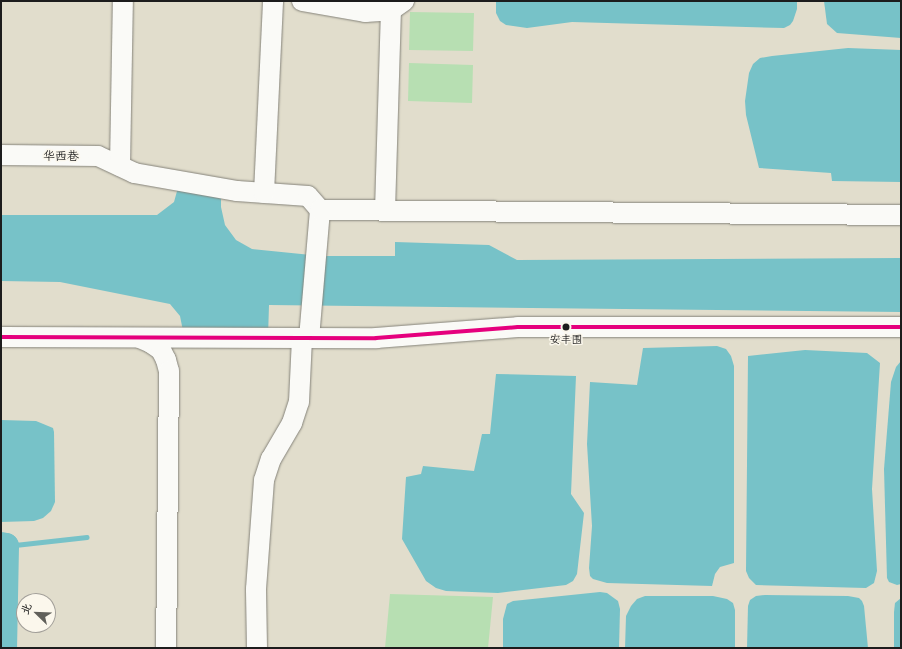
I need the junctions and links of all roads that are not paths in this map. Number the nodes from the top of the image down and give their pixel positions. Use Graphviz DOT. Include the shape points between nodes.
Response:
graph roads {
  1 [pos="123,1"];
  2 [pos="273,1"];
  3 [pos="302,1"];
  4 [pos="398,5"];
  5 [pos="1,155"];
  6 [pos="120,166"];
  7 [pos="264,193"];
  8 [pos="320,210"];
  9 [pos="385,211"];
  10 [pos="901,214"];
  11 [pos="901,327"];
  12 [pos="1,338"];
  13 [pos="140,338"];
  14 [pos="306,338"];
  15 [pos="166,648"];
  16 [pos="257,648"];
  1 -- 6 [label="street"];
  2 -- 7 [label="street"];
  3 -- 4 [label="street" via="365,12"];
  4 -- 9 [label="street"];
  5 -- 6 [label="street, 华西巷" via="98,156"];
  6 -- 7 [label="street, 华西巷" via="134,173 237,191"];
  7 -- 8 [label="street, 华西巷" via="308,196"];
  8 -- 9 [label="street"];
  8 -- 14 [label="street"];
  9 -- 10 [label="street"];
  11 -- 14 [label="street" via="518,327 376,338"];
  12 -- 13 [label="street"];
  13 -- 14 [label="street"];
  13 -- 15 [label="street" via="161,350 169,371"];
  14 -- 16 [label="street" via="299,402 292,422 271,459 264,480 256,589"];
}
